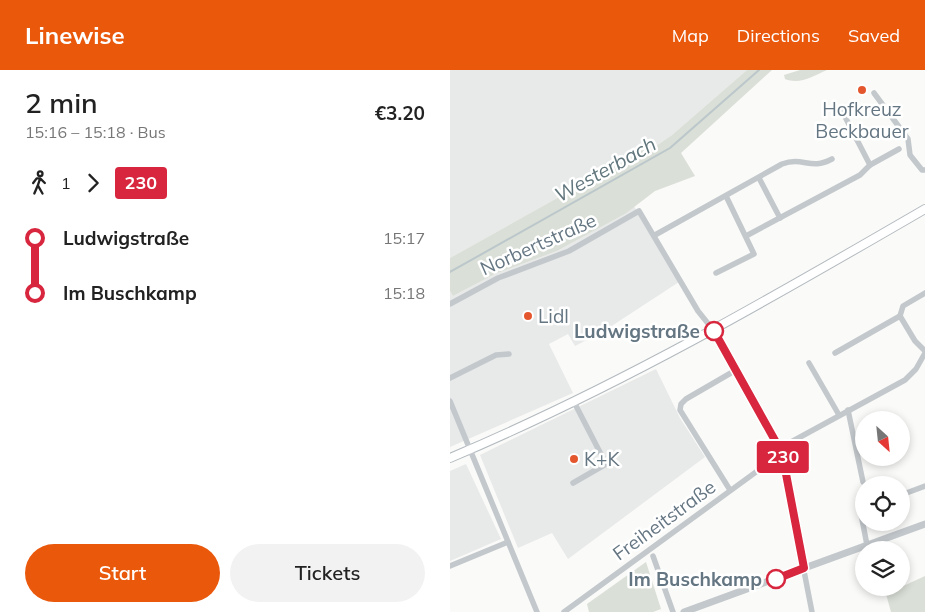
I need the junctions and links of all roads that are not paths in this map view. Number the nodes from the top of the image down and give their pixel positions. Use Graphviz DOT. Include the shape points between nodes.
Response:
graph roads {
  1 [pos="874,93"];
  2 [pos="841,108"];
  3 [pos="898,149"];
  4 [pos="832,159"];
  5 [pos="870,165"];
  6 [pos="925,170"];
  7 [pos="759,178"];
  8 [pos="726,196"];
  9 [pos="925,209"];
  10 [pos="780,218"];
  11 [pos="655,235"];
  12 [pos="746,236"];
  13 [pos="716,273"];
  14 [pos="925,293"];
  15 [pos="450,304"];
  16 [pos="900,316"];
  17 [pos="714,331"];
  18 [pos="925,352"];
  19 [pos="835,353"];
  20 [pos="510,354"];
  21 [pos="809,363"];
  22 [pos="736,370"];
  23 [pos="450,378"];
  24 [pos="450,401"];
  25 [pos="574,402"];
  26 [pos="848,410"];
  27 [pos="839,415"];
  28 [pos="470,449"];
  29 [pos="781,450"];
  30 [pos="450,458"];
  31 [pos="862,476"];
  32 [pos="573,483"];
  33 [pos="925,486"];
  34 [pos="730,490"];
  35 [pos="910,491"];
  36 [pos="925,524"];
  37 [pos="878,541"];
  38 [pos="508,542"];
  39 [pos="855,549"];
  40 [pos="653,556"];
  41 [pos="450,566"];
  42 [pos="804,568"];
  43 [pos="537,612"];
  44 [pos="564,612"];
  45 [pos="673,612"];
  46 [pos="684,612"];
  47 [pos="812,612"];
  1 -- 6 [label="street" via="908,139 910,155"];
  2 -- 5 [label="street"];
  3 -- 5 [label="street"];
  4 -- 7 [label="street" via="820,166 792,160"];
  5 -- 10 [label="street" via="860,175"];
  7 -- 8 [label="street"];
  7 -- 10 [label="street"];
  8 -- 11 [label="street"];
  8 -- 12 [label="street"];
  9 -- 17 [label="main road"];
  10 -- 12 [label="street"];
  11 -- 15 [label="street, Norbertstraße" via="639,211 569,251 498,278"];
  11 -- 17 [label="street" via="698,311"];
  12 -- 13 [label="street" via="754,254"];
  14 -- 16 [label="street" via="903,306"];
  16 -- 18 [label="street"];
  16 -- 19 [label="street"];
  17 -- 22 [label="street"];
  17 -- 25 [label="main road"];
  18 -- 26 [label="street, Freiheitstraße" via="905,380"];
  20 -- 23 [label="street" via="496,355"];
  21 -- 27 [label="street"];
  22 -- 29 [label="street"];
  22 -- 34 [label="street" via="686,399 680,410"];
  24 -- 28 [label="street"];
  25 -- 28 [label="main road"];
  25 -- 32 [label="street" via="606,464"];
  26 -- 27 [label="street, Freiheitstraße"];
  26 -- 31 [label="street"];
  27 -- 29 [label="street, Freiheitstraße"];
  28 -- 30 [label="main road"];
  28 -- 38 [label="street"];
  29 -- 34 [label="street, Freiheitstraße"];
  29 -- 42 [label="street"];
  33 -- 35 [label="street"];
  34 -- 44 [label="street, Freiheitstraße"];
  36 -- 37 [label="street"];
  38 -- 41 [label="street"];
  38 -- 43 [label="street"];
  39 -- 42 [label="street"];
  40 -- 45 [label="street"];
  42 -- 46 [label="street"];
  42 -- 47 [label="street"];
}
